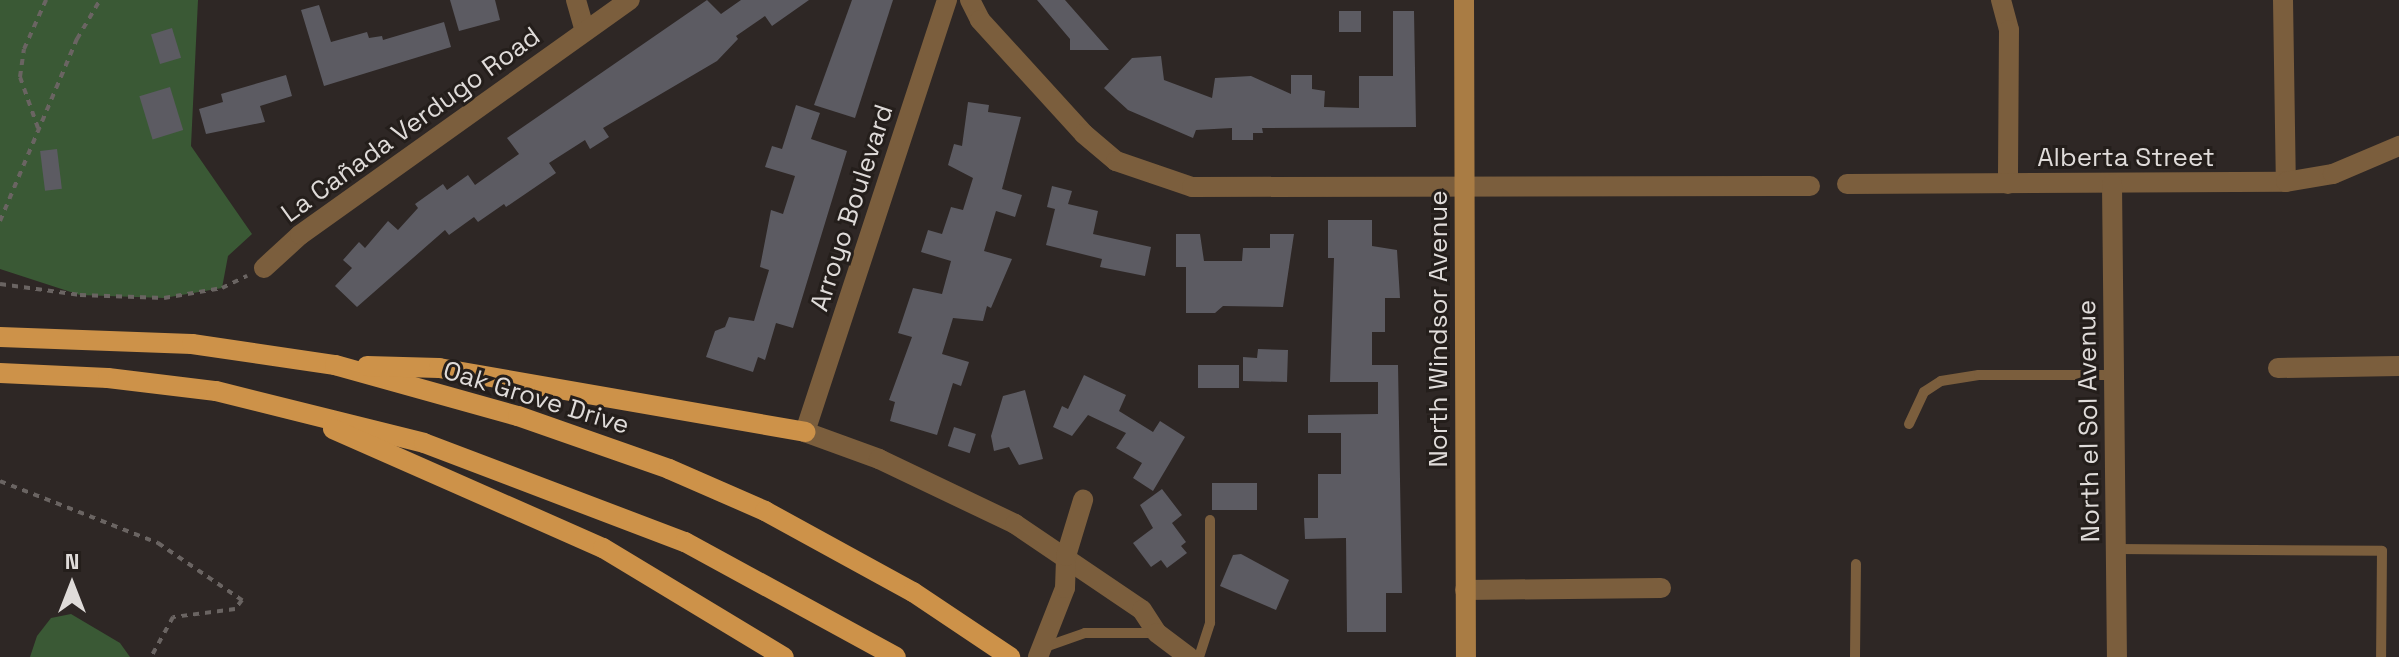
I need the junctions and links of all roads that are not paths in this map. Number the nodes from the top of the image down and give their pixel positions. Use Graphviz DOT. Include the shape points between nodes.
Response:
graph roads {
  1 [pos="576,0"];
  2 [pos="630,0"];
  3 [pos="947,0"];
  4 [pos="970,0"];
  5 [pos="1464,0"];
  6 [pos="2001,0"];
  7 [pos="2283,0"];
  8 [pos="585,31"];
  9 [pos="2399,146"];
  10 [pos="2286,182"];
  11 [pos="1847,184"];
  12 [pos="2008,184"];
  13 [pos="2112,184"];
  14 [pos="1810,186"];
  15 [pos="1464,188"];
  16 [pos="264,268"];
  17 [pos="0,337"];
  18 [pos="335,365"];
  19 [pos="2399,366"];
  20 [pos="2278,368"];
  21 [pos="0,373"];
  22 [pos="2114,375"];
  23 [pos="297,411"];
  24 [pos="1909,424"];
  25 [pos="805,432"];
  26 [pos="1083,500"];
  27 [pos="1210,520"];
  28 [pos="2116,549"];
  29 [pos="1066,556"];
  30 [pos="1856,564"];
  31 [pos="1661,588"];
  32 [pos="1465,590"];
  33 [pos="1157,633"];
  34 [pos="1041,652"];
  35 [pos="784,657"];
  36 [pos="896,657"];
  37 [pos="1010,657"];
  38 [pos="1189,657"];
  39 [pos="1199,657"];
  40 [pos="1466,657"];
  41 [pos="1855,657"];
  42 [pos="2117,657"];
  43 [pos="2381,657"];
  1 -- 8 [label="street"];
  2 -- 8 [label="street, La Cañada Verdugo Road"];
  3 -- 25 [label="street, Arroyo Boulevard"];
  4 -- 15 [label="street" via="980,20 1084,134 1116,161 1145,175 1204,187"];
  5 -- 15 [label="street, North Windsor Avenue"];
  6 -- 12 [label="street" via="2009,30"];
  7 -- 10 [label="street"];
  8 -- 16 [label="street, La Cañada Verdugo Road" via="300,235"];
  9 -- 10 [label="street, Alberta Street" via="2333,174"];
  10 -- 13 [label="street, Alberta Street"];
  11 -- 12 [label="street, Alberta Street"];
  12 -- 13 [label="street, Alberta Street"];
  13 -- 22 [label="street, North el Sol Avenue"];
  14 -- 15 [label="street"];
  15 -- 32 [label="street, North Windsor Avenue"];
  17 -- 18 [label="main road, Oak Grove Drive" via="192,344"];
  18 -- 25 [label="main road" via="439,368"];
  18 -- 37 [label="main road, Oak Grove Drive" via="518,416 669,469 765,511 913,592"];
  19 -- 20 [label="street"];
  21 -- 23 [label="main road" via="201,389"];
  22 -- 24 [label="lane" via="1979,375 1941,381 1924,392"];
  22 -- 28 [label="street, North el Sol Avenue"];
  23 -- 35 [label="main road" via="603,548"];
  23 -- 36 [label="main road" via="424,443 554,488 685,542"];
  25 -- 29 [label="street" via="935,484"];
  26 -- 29 [label="street"];
  27 -- 39 [label="lane" via="1210,623"];
  28 -- 42 [label="street, North el Sol Avenue"];
  28 -- 43 [label="lane" via="2382,551"];
  29 -- 33 [label="street" via="1142,610"];
  29 -- 34 [label="street" via="1065,588"];
  30 -- 41 [label="lane"];
  31 -- 32 [label="street"];
  32 -- 40 [label="street, North Windsor Avenue"];
  33 -- 34 [label="lane" via="1085,633"];
  33 -- 38 [label="street"];
}
